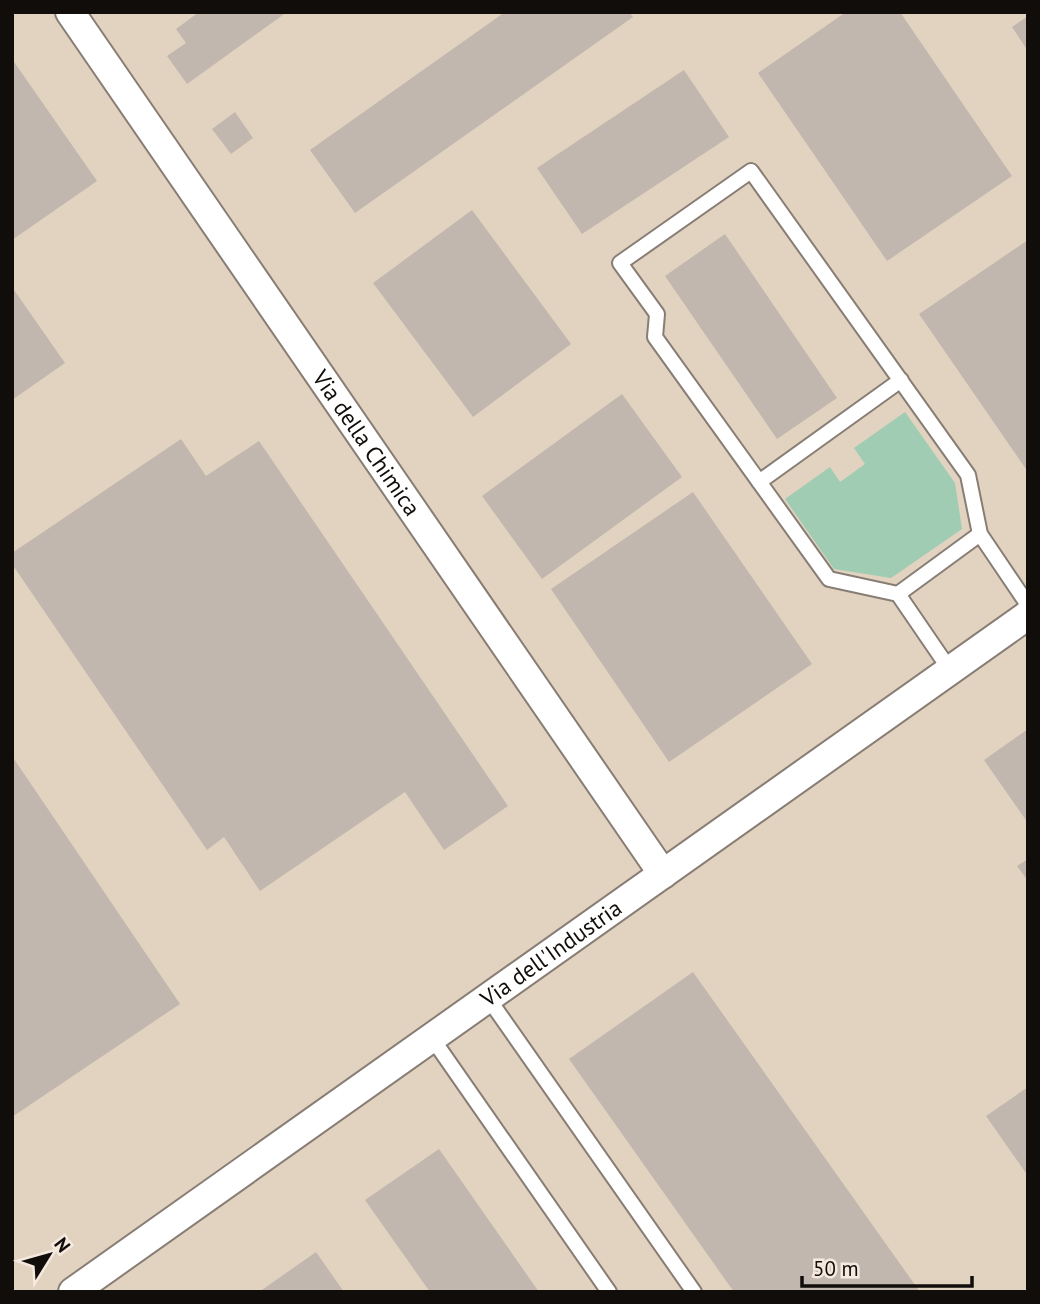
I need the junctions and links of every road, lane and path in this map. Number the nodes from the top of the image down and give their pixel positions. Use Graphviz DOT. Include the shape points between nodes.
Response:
graph roads {
  1 [pos="70,12"];
  2 [pos="901,380"];
  3 [pos="759,482"];
  4 [pos="980,534"];
  5 [pos="898,594"];
  6 [pos="1028,605"];
  7 [pos="1028,615"];
  8 [pos="950,670"];
  9 [pos="663,874"];
  10 [pos="488,998"];
  11 [pos="432,1038"];
  12 [pos="73,1292"];
  13 [pos="609,1292"];
  14 [pos="694,1292"];
  1 -- 9 [label="street, Via della Chimica"];
  2 -- 3 [label="lane"];
  2 -- 3 [label="lane" via="751,171 620,263 657,314 655,337"];
  2 -- 4 [label="lane" via="968,475"];
  3 -- 5 [label="lane" via="829,579"];
  4 -- 5 [label="lane"];
  4 -- 6 [label="lane"];
  5 -- 8 [label="lane"];
  7 -- 8 [label="street, Via dell'Industria"];
  8 -- 9 [label="street, Via dell'Industria"];
  9 -- 10 [label="street, Via dell'Industria"];
  10 -- 11 [label="street, Via dell'Industria"];
  10 -- 14 [label="lane"];
  11 -- 12 [label="street, Via dell'Industria" via="99,1280"];
  11 -- 13 [label="lane"];
}
